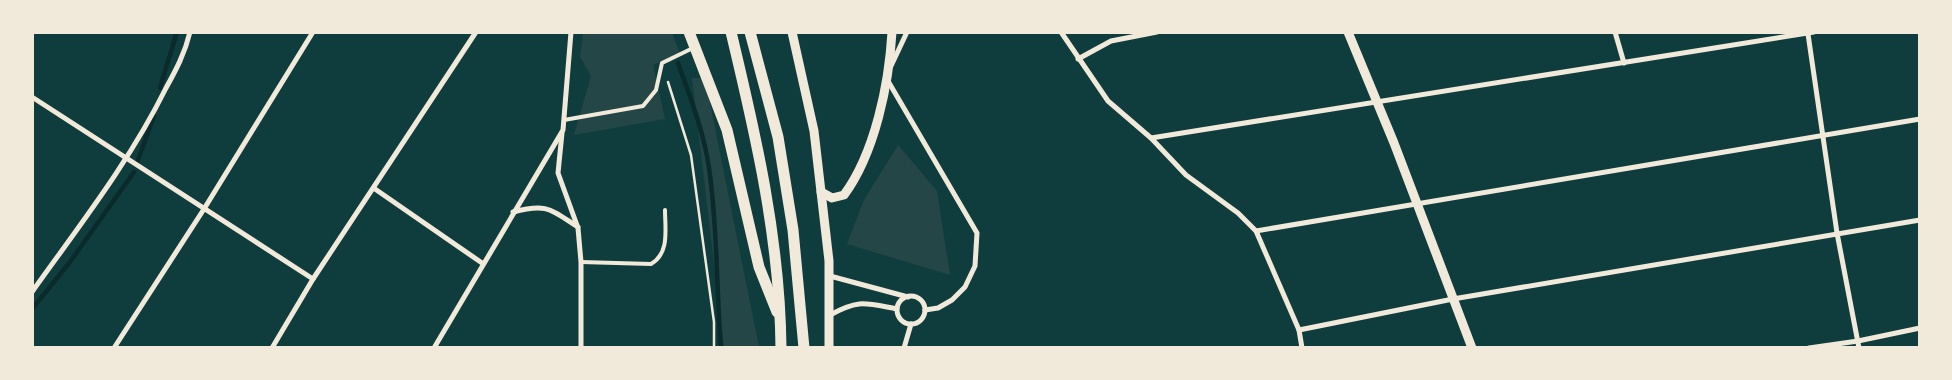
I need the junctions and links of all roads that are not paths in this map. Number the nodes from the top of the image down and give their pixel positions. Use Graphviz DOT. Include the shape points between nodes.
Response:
graph roads {
  1 [pos="190,32"];
  2 [pos="313,32"];
  3 [pos="476,32"];
  4 [pos="571,32"];
  5 [pos="689,32"];
  6 [pos="731,32"];
  7 [pos="750,32"];
  8 [pos="792,32"];
  9 [pos="892,32"];
  10 [pos="907,32"];
  11 [pos="1061,32"];
  12 [pos="1157,32"];
  13 [pos="1348,32"];
  14 [pos="1615,32"];
  15 [pos="1811,33"];
  16 [pos="695,48"];
  17 [pos="1078,59"];
  18 [pos="1624,63"];
  19 [pos="890,69"];
  20 [pos="888,81"];
  21 [pos="32,97"];
  22 [pos="1377,104"];
  23 [pos="1920,119"];
  24 [pos="563,120"];
  25 [pos="563,130"];
  26 [pos="1824,134"];
  27 [pos="1151,138"];
  28 [pos="126,160"];
  29 [pos="375,189"];
  30 [pos="821,192"];
  31 [pos="1418,205"];
  32 [pos="204,209"];
  33 [pos="665,210"];
  34 [pos="513,212"];
  35 [pos="1920,220"];
  36 [pos="578,228"];
  37 [pos="1256,231"];
  38 [pos="1838,233"];
  39 [pos="581,262"];
  40 [pos="482,263"];
  41 [pos="830,276"];
  42 [pos="313,280"];
  43 [pos="32,292"];
  44 [pos="909,297"];
  45 [pos="1453,299"];
  46 [pos="897,309"];
  47 [pos="925,310"];
  48 [pos="830,315"];
  49 [pos="781,322"];
  50 [pos="911,324"];
  51 [pos="1920,328"];
  52 [pos="1299,330"];
  53 [pos="1858,341"];
  54 [pos="114,348"];
  55 [pos="272,348"];
  56 [pos="434,348"];
  57 [pos="581,348"];
  58 [pos="781,348"];
  59 [pos="804,348"];
  60 [pos="829,348"];
  61 [pos="904,348"];
  62 [pos="1302,348"];
  63 [pos="1472,348"];
  64 [pos="1809,348"];
  65 [pos="1859,348"];
  1 -- 28 [label="street" via="185,51 150,121"];
  2 -- 32 [label="street"];
  3 -- 29 [label="street"];
  4 -- 24 [label="street"];
  5 -- 16 [label="main road"];
  6 -- 49 [label="main road" via="758,143 777,270"];
  7 -- 59 [label="main road" via="778,137 793,230"];
  8 -- 30 [label="street" via="814,131"];
  9 -- 19 [label="street"];
  10 -- 19 [label="street"];
  11 -- 17 [label="street"];
  12 -- 17 [label="street" via="1111,41"];
  13 -- 22 [label="street"];
  14 -- 18 [label="street"];
  15 -- 18 [label="street"];
  15 -- 26 [label="street"];
  16 -- 24 [label="lane" via="662,63 656,90 643,106"];
  16 -- 49 [label="main road" via="727,130 759,267"];
  17 -- 27 [label="street" via="1108,101"];
  18 -- 22 [label="street"];
  19 -- 20 [label="street"];
  20 -- 30 [label="street" via="864,158 852,183 844,194 832,198"];
  20 -- 47 [label="street" via="977,233 975,266 965,286 952,300 938,308"];
  21 -- 28 [label="street"];
  22 -- 27 [label="street"];
  22 -- 31 [label="street"];
  23 -- 26 [label="street"];
  24 -- 25 [label="street"];
  25 -- 34 [label="street"];
  25 -- 36 [label="street" via="558,173"];
  26 -- 31 [label="street"];
  26 -- 38 [label="street"];
  27 -- 37 [label="street" via="1186,175 1238,213"];
  28 -- 32 [label="street"];
  28 -- 43 [label="street"];
  29 -- 40 [label="street"];
  29 -- 42 [label="street"];
  30 -- 41 [label="street"];
  31 -- 37 [label="street"];
  31 -- 45 [label="street"];
  32 -- 42 [label="street"];
  32 -- 54 [label="street"];
  33 -- 39 [label="lane" via="665,247 660,259 651,264"];
  34 -- 36 [label="street" via="535,206 553,211"];
  34 -- 40 [label="street"];
  35 -- 38 [label="street"];
  36 -- 39 [label="street"];
  37 -- 52 [label="street"];
  38 -- 45 [label="street"];
  38 -- 53 [label="street"];
  39 -- 57 [label="street"];
  40 -- 56 [label="street"];
  41 -- 44 [label="street"];
  41 -- 48 [label="street"];
  42 -- 55 [label="street"];
  44 -- 46 [label="street" via="901,301"];
  44 -- 47 [label="street" via="918,298"];
  45 -- 52 [label="street"];
  45 -- 63 [label="street"];
  46 -- 48 [label="street" via="851,304"];
  46 -- 50 [label="street" via="899,318"];
  47 -- 50 [label="street" via="918,322"];
  48 -- 60 [label="street"];
  49 -- 58 [label="main road"];
  50 -- 61 [label="street"];
  51 -- 53 [label="street"];
  52 -- 62 [label="street"];
  53 -- 64 [label="street"];
  53 -- 65 [label="street"];
}
